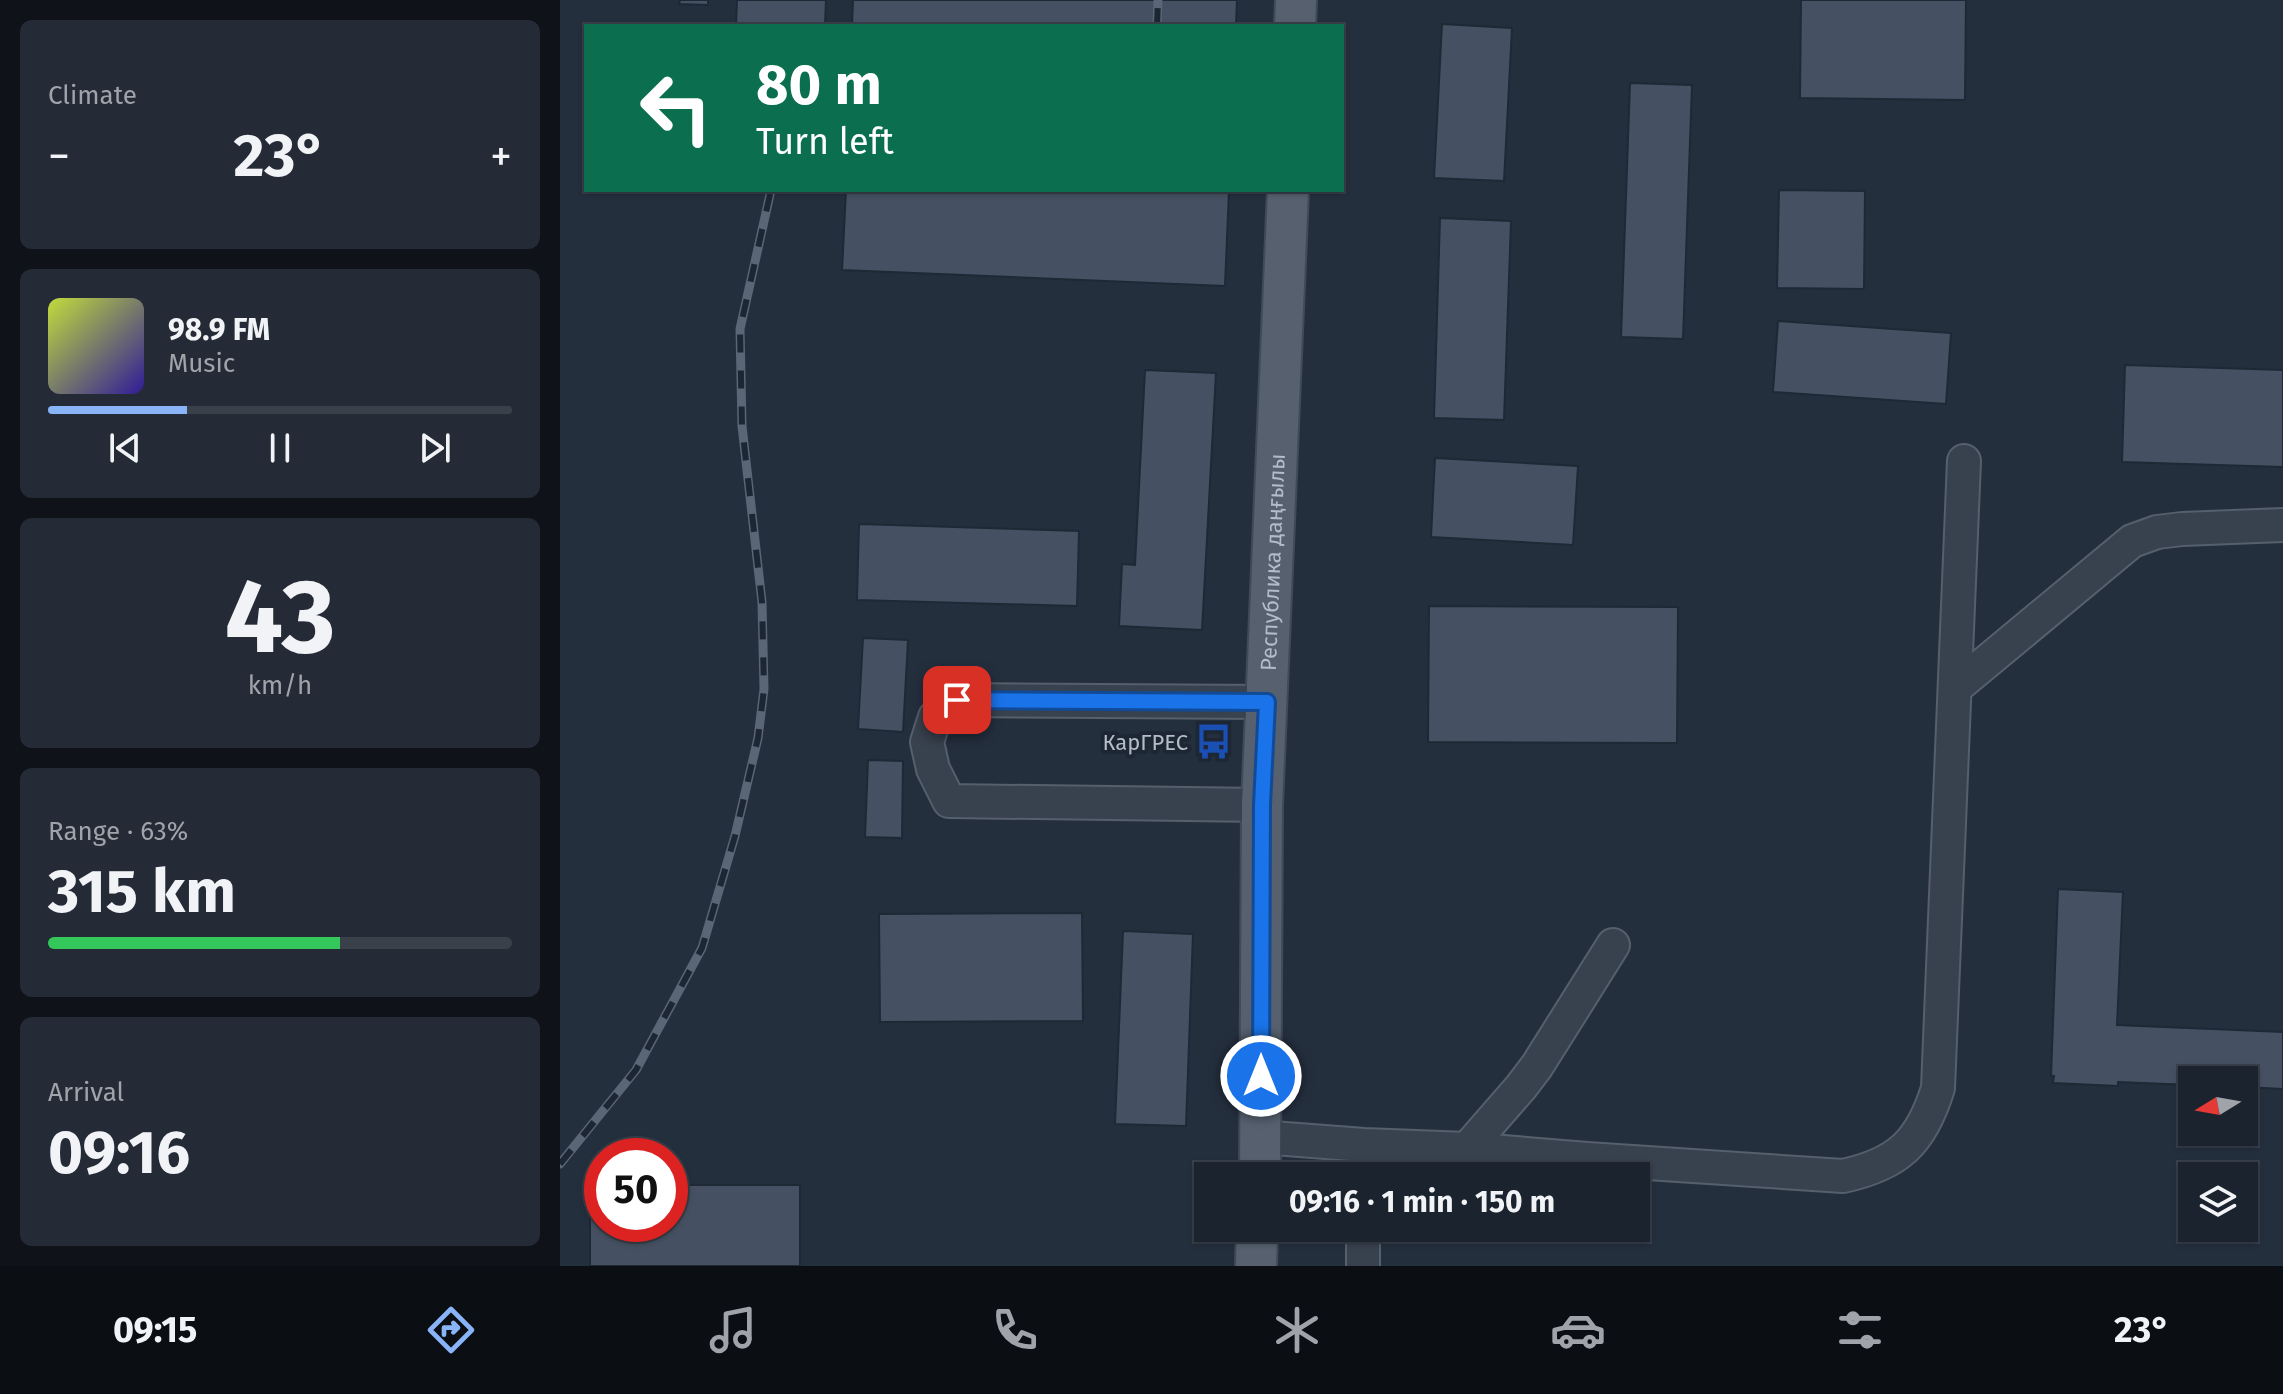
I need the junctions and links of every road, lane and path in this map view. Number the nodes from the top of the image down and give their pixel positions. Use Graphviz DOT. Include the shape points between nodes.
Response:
graph roads {
  1 [pos="1296,0"];
  2 [pos="1295,24"];
  3 [pos="1288,192"];
  4 [pos="1964,461"];
  5 [pos="2283,525"];
  6 [pos="1955,688"];
  7 [pos="1267,702"];
  8 [pos="1262,805"];
  9 [pos="1613,945"];
  10 [pos="1261,1137"];
  11 [pos="1467,1149"];
  12 [pos="1364,1161"];
  13 [pos="1260,1162"];
  14 [pos="1257,1242"];
  15 [pos="1363,1242"];
  16 [pos="1256,1266"];
  17 [pos="1363,1266"];
  1 -- 2 [label="main road"];
  3 -- 7 [label="main road, Республика даңғылы"];
  4 -- 6 [label="street"];
  5 -- 6 [label="street" via="2182,529 2132,541"];
  6 -- 11 [label="street" via="1938,1088 1932,1108 1903,1150 1869,1171 1843,1176"];
  7 -- 8 [label="main road, Республика даңғылы"];
  7 -- 8 [label="street" via="957,700 935,717 927,742 949,801"];
  8 -- 10 [label="main road, Республика даңғылы"];
  9 -- 11 [label="street" via="1537,1066"];
  10 -- 12 [label="street"];
  10 -- 13 [label="main road, Республика даңғылы"];
  11 -- 12 [label="street"];
  14 -- 16 [label="main road"];
  15 -- 17 [label="street"];
}
